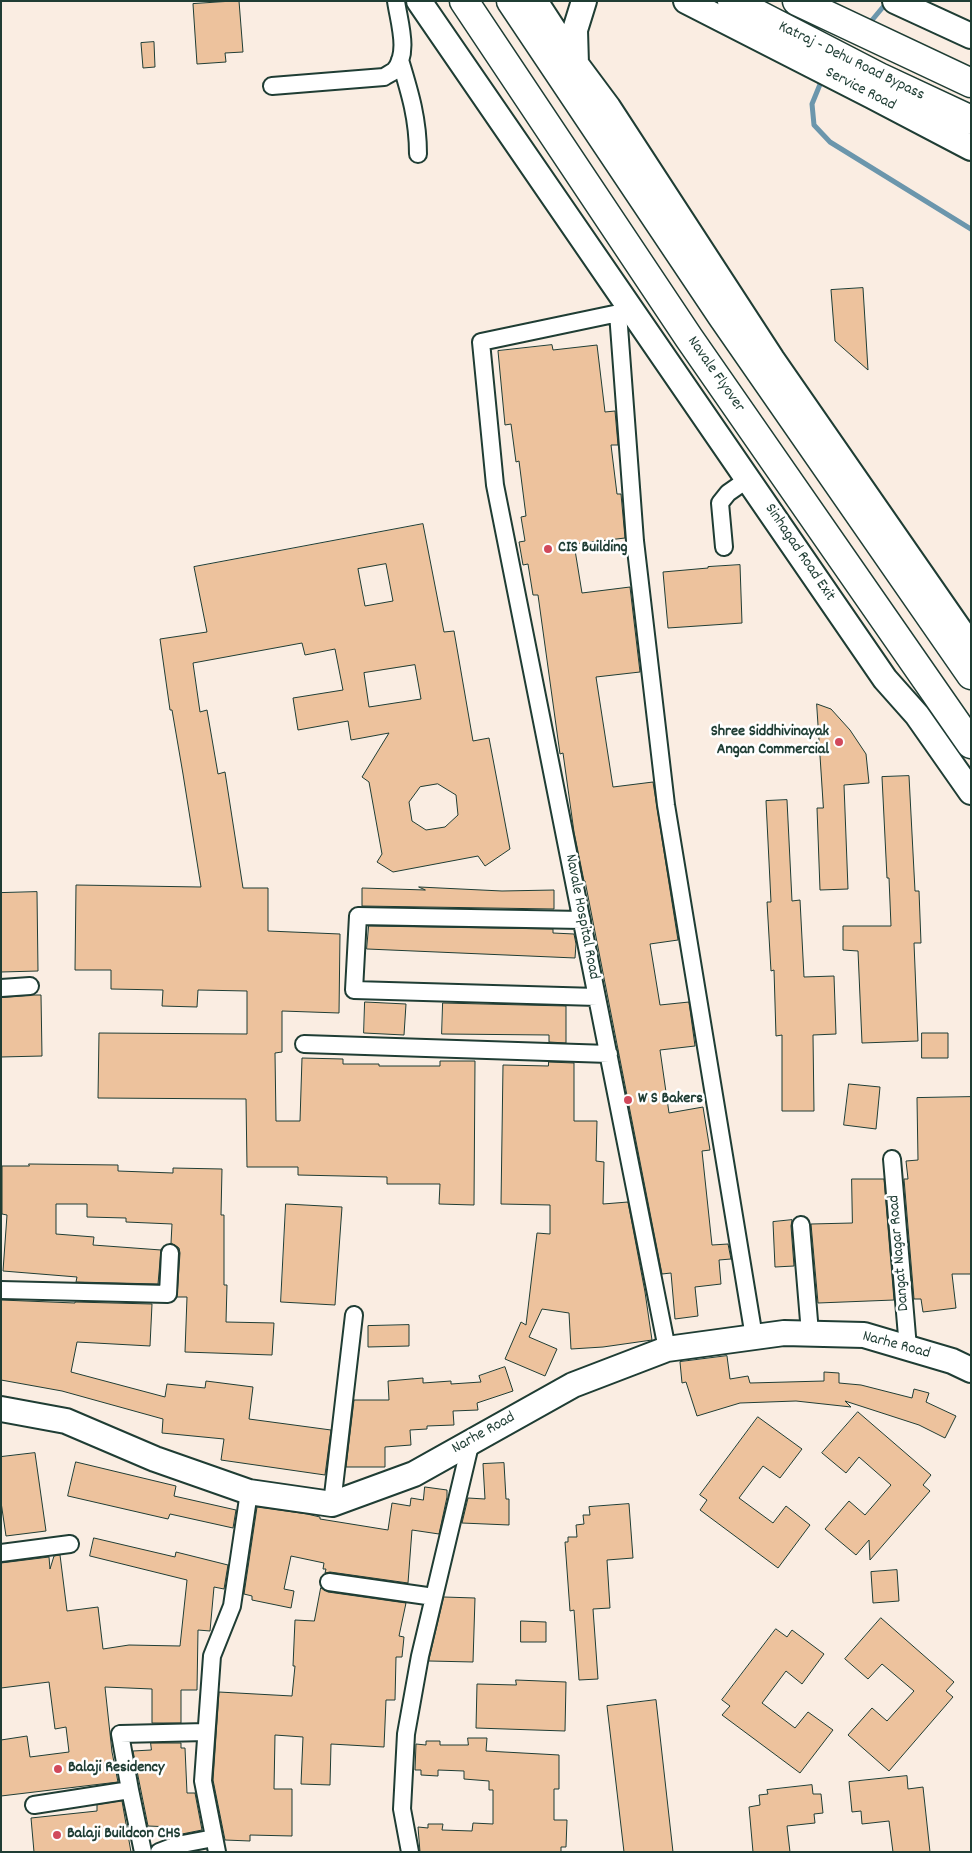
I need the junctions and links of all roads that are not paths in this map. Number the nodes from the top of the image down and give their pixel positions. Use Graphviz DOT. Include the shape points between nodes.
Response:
graph roads {
  1 [pos="396,1"];
  2 [pos="419,1"];
  3 [pos="464,1"];
  4 [pos="511,1"];
  5 [pos="535,1"];
  6 [pos="584,1"];
  7 [pos="686,1"];
  8 [pos="732,1"];
  9 [pos="894,1"];
  10 [pos="809,7"];
  11 [pos="754,24"];
  12 [pos="971,36"];
  13 [pos="400,60"];
  14 [pos="576,64"];
  15 [pos="971,82"];
  16 [pos="272,86"];
  17 [pos="875,86"];
  18 [pos="971,120"];
  19 [pos="971,148"];
  20 [pos="418,154"];
  21 [pos="626,312"];
  22 [pos="748,479"];
  23 [pos="724,547"];
  24 [pos="971,646"];
  25 [pos="971,675"];
  26 [pos="971,744"];
  27 [pos="971,792"];
  28 [pos="582,920"];
  29 [pos="30,986"];
  30 [pos="1,988"];
  31 [pos="597,997"];
  32 [pos="304,1044"];
  33 [pos="609,1054"];
  34 [pos="892,1159"];
  35 [pos="801,1225"];
  36 [pos="170,1253"];
  37 [pos="1,1290"];
  38 [pos="354,1315"];
  39 [pos="810,1334"];
  40 [pos="754,1337"];
  41 [pos="908,1348"];
  42 [pos="668,1349"];
  43 [pos="971,1370"];
  44 [pos="1,1409"];
  45 [pos="471,1441"];
  46 [pos="249,1492"];
  47 [pos="332,1504"];
  48 [pos="70,1544"];
  49 [pos="1,1553"];
  50 [pos="329,1582"];
  51 [pos="434,1597"];
  52 [pos="206,1732"];
  53 [pos="130,1790"];
  54 [pos="34,1805"];
  55 [pos="216,1845"];
  56 [pos="143,1852"];
  57 [pos="159,1852"];
  58 [pos="410,1852"];
  1 -- 13 [label="street" via="402,47"];
  2 -- 21 [label="street, Sinhagad Road Exit"];
  3 -- 26 [label="highway, Navale Flyover" via="689,338"];
  4 -- 25 [label="highway" via="722,316"];
  5 -- 14 [label="street"];
  6 -- 14 [label="street" via="575,30"];
  7 -- 11 [label="street"];
  8 -- 11 [label="highway, Katraj - Dehu Road Bypass"];
  9 -- 12 [label="street"];
  10 -- 15 [label="highway, Katraj - Dehu Road Bypass"];
  11 -- 17 [label="highway, Katraj - Dehu Road Bypass"];
  13 -- 16 [label="street" via="384,77"];
  13 -- 20 [label="street" via="418,129"];
  14 -- 24 [label="street" via="772,359"];
  17 -- 18 [label="highway, Katraj - Dehu Road Bypass"];
  17 -- 19 [label="street, Service Road"];
  21 -- 22 [label="street, Sinhagad Road Exit"];
  21 -- 28 [label="street, Navale Hospital Road" via="481,342 495,485"];
  21 -- 40 [label="street" via="635,541 666,805"];
  22 -- 23 [label="street" via="720,503"];
  22 -- 27 [label="street, Sinhagad Road Exit" via="885,679 917,715"];
  28 -- 31 [label="street, Navale Hospital Road"];
  28 -- 31 [label="street" via="358,916 354,990"];
  29 -- 30 [label="street"];
  31 -- 33 [label="street, Navale Hospital Road"];
  32 -- 33 [label="street"];
  33 -- 42 [label="street, Navale Hospital Road"];
  34 -- 41 [label="street, Dangat Nagar Road"];
  35 -- 39 [label="street"];
  36 -- 37 [label="street" via="168,1294"];
  38 -- 47 [label="street"];
  39 -- 40 [label="street, Narhe Road"];
  39 -- 41 [label="street, Narhe Road" via="864,1335"];
  40 -- 42 [label="street, Narhe Road"];
  41 -- 43 [label="street, Narhe Road"];
  42 -- 45 [label="street, Narhe Road" via="573,1384"];
  44 -- 46 [label="street, Narhe Road" via="66,1421 155,1459"];
  45 -- 47 [label="street, Narhe Road" via="414,1474"];
  45 -- 51 [label="street"];
  46 -- 47 [label="street, Narhe Road"];
  46 -- 52 [label="street" via="232,1606 212,1656"];
  48 -- 49 [label="street"];
  50 -- 51 [label="street"];
  51 -- 58 [label="street" via="406,1734 402,1809"];
  52 -- 53 [label="street" via="120,1734"];
  52 -- 55 [label="street" via="203,1781"];
  53 -- 54 [label="street"];
  53 -- 56 [label="street"];
  55 -- 57 [label="street" via="177,1845"];
}
